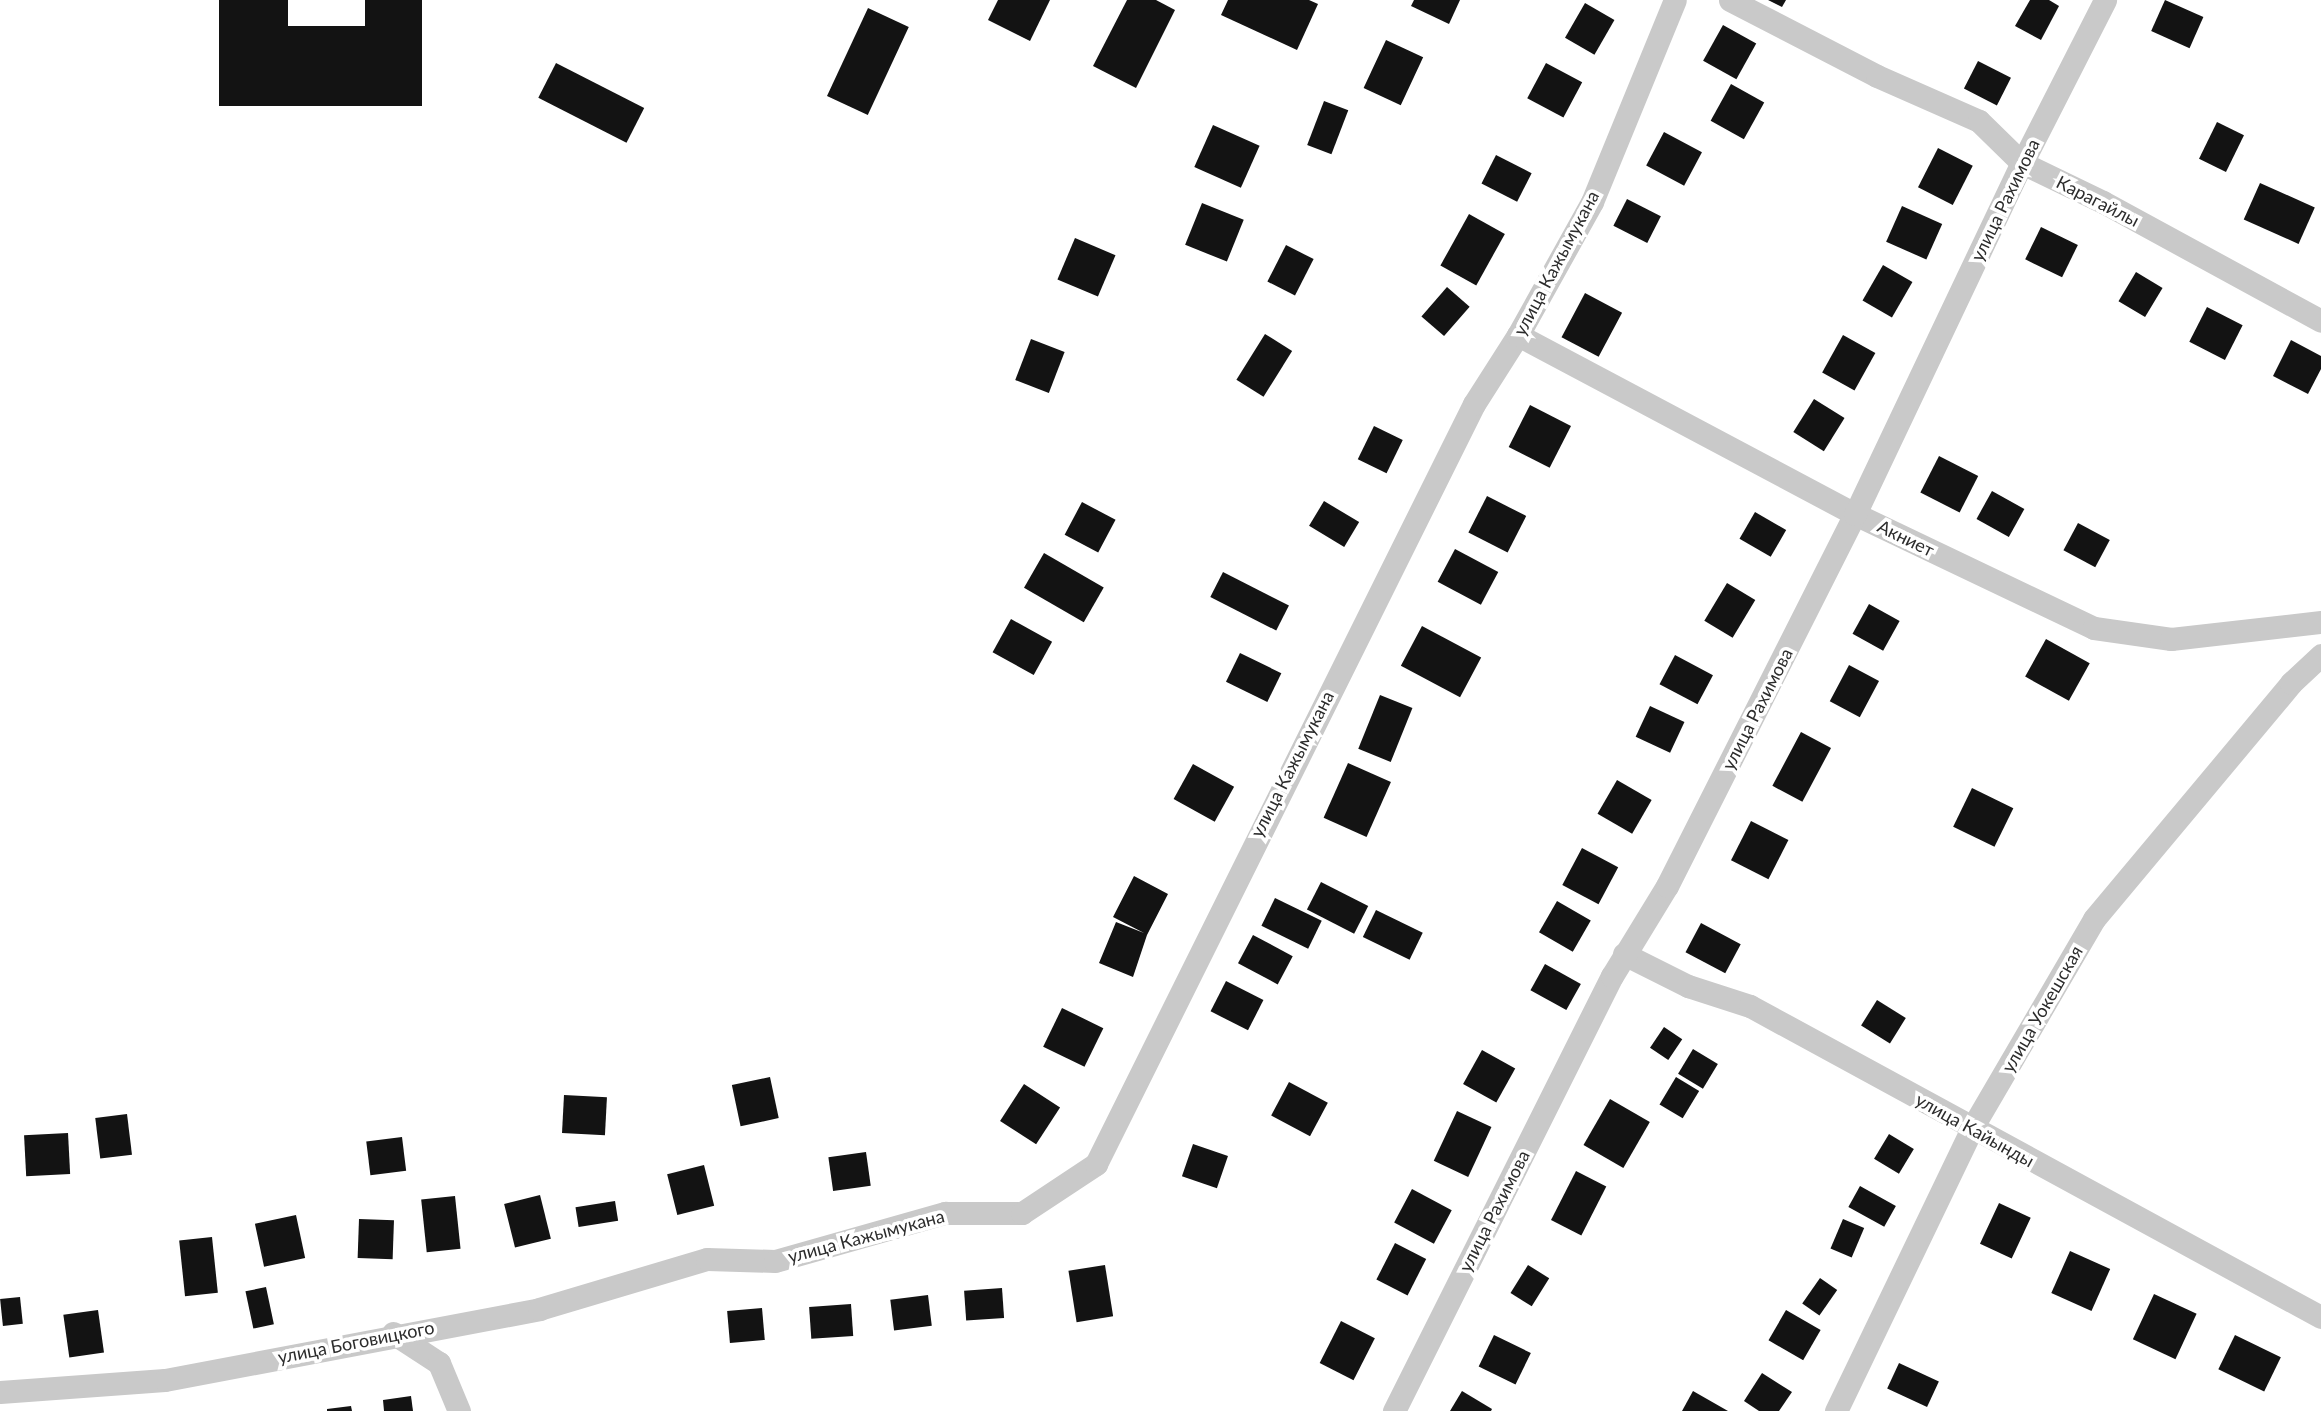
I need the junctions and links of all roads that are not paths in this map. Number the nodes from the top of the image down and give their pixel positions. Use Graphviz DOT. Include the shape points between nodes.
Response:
graph roads {
  1 [pos="1675,0"];
  2 [pos="1730,0"];
  3 [pos="2105,0"];
  4 [pos="2022,163"];
  5 [pos="2321,321"];
  6 [pos="1518,335"];
  7 [pos="1856,514"];
  8 [pos="2321,622"];
  9 [pos="2321,655"];
  10 [pos="1624,954"];
  11 [pos="1972,1128"];
  12 [pos="707,1258"];
  13 [pos="2321,1317"];
  14 [pos="393,1333"];
  15 [pos="0,1392"];
  16 [pos="458,1411"];
  17 [pos="1394,1411"];
  18 [pos="1836,1411"];
  1 -- 6 [label="street, улица Кажымукана" via="1592,202"];
  2 -- 4 [label="street, Карагайлы" via="1877,76 1979,121"];
  3 -- 4 [label="street, улица Рахимова"];
  4 -- 5 [label="street, Карагайлы"];
  4 -- 7 [label="street, улица Рахимова"];
  6 -- 7 [label="street, Акниет"];
  6 -- 12 [label="street, улица Кажымукана" via="1474,404 1096,1164 1022,1213 945,1213 775,1261"];
  7 -- 8 [label="street, Акниет" via="2094,628 2171,639"];
  7 -- 10 [label="street, улица Рахимова" via="1667,886"];
  9 -- 11 [label="street, улица Уокешская" via="2291,683 2094,919"];
  10 -- 11 [label="street, улица Кайынды" via="1688,986 1750,1006"];
  10 -- 17 [label="street, улица Рахимова"];
  11 -- 13 [label="street, улица Кайынды"];
  11 -- 18 [label="street, улица Уокешская"];
  12 -- 14 [label="street, улица Боговицкого" via="539,1309"];
  14 -- 15 [label="street, улица Боговицкого" via="165,1380"];
  14 -- 16 [label="street" via="439,1363"];
}
